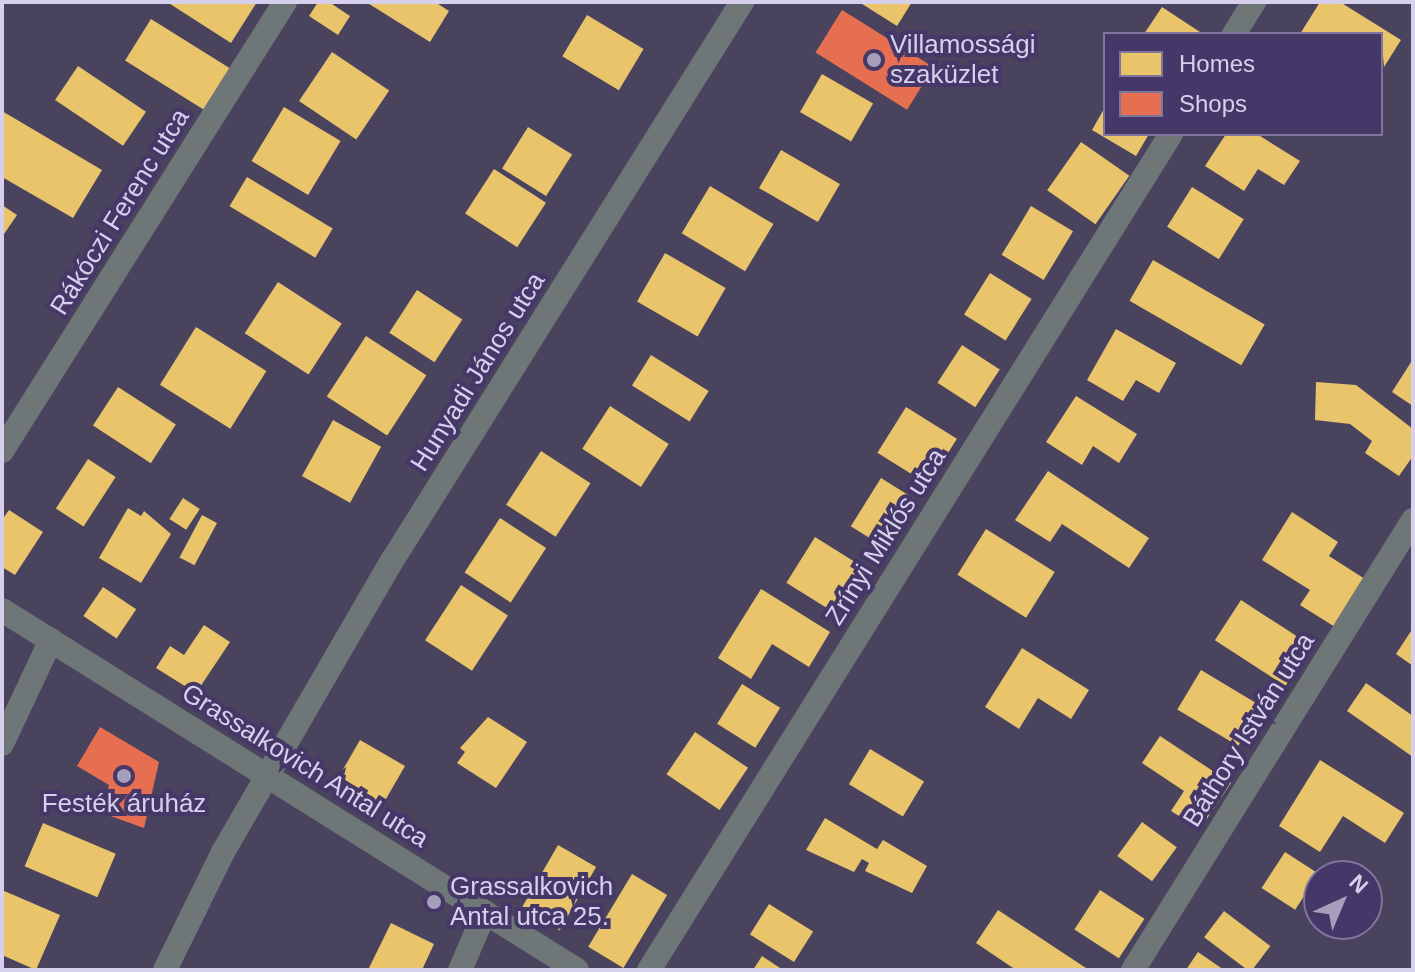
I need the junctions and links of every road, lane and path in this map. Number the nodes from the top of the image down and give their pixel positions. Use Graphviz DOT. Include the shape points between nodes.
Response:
graph roads {
  1 [pos="285,2"];
  2 [pos="742,2"];
  3 [pos="1254,2"];
  4 [pos="1235,32"];
  5 [pos="1170,136"];
  6 [pos="2,451"];
  7 [pos="1413,520"];
  8 [pos="2,610"];
  9 [pos="51,640"];
  10 [pos="2,744"];
  11 [pos="267,775"];
  12 [pos="485,912"];
  13 [pos="165,970"];
  14 [pos="460,970"];
  15 [pos="577,970"];
  16 [pos="649,970"];
  17 [pos="1133,970"];
  1 -- 6 [label="street, Rákóczi Ferenc utca"];
  2 -- 11 [label="street, Hunyadi János utca" via="392,561"];
  3 -- 4 [label="street"];
  5 -- 16 [label="street, Zrínyi Miklós utca"];
  7 -- 17 [label="street, Báthory István utca"];
  8 -- 9 [label="street, Grassalkovich Antal utca"];
  9 -- 10 [label="street"];
  9 -- 11 [label="street, Grassalkovich Antal utca"];
  11 -- 12 [label="street, Grassalkovich Antal utca"];
  11 -- 13 [label="street, Hunyadi János utca"];
  12 -- 14 [label="street"];
  12 -- 15 [label="street, Grassalkovich Antal utca"];
}
